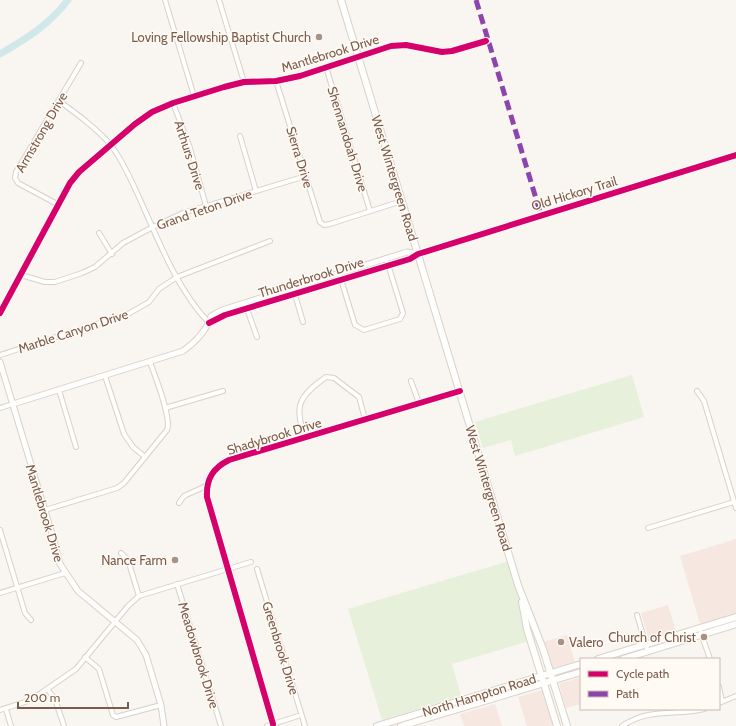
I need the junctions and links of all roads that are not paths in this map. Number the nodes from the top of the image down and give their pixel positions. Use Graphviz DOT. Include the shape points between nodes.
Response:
graph roads {
  1 [pos="165,0"];
  2 [pos="219,0"];
  3 [pos="341,0"];
  4 [pos="486,41"];
  5 [pos="358,57"];
  6 [pos="81,63"];
  7 [pos="326,66"];
  8 [pos="276,81"];
  9 [pos="244,82"];
  10 [pos="194,96"];
  11 [pos="59,101"];
  12 [pos="173,103"];
  13 [pos="240,136"];
  14 [pos="110,145"];
  15 [pos="736,155"];
  16 [pos="306,176"];
  17 [pos="256,191"];
  18 [pos="402,201"];
  19 [pos="57,204"];
  20 [pos="206,206"];
  21 [pos="370,211"];
  22 [pos="153,227"];
  23 [pos="99,233"];
  24 [pos="270,241"];
  25 [pos="112,254"];
  26 [pos="418,254"];
  27 [pos="386,258"];
  28 [pos="389,265"];
  29 [pos="339,273"];
  30 [pos="21,275"];
  31 [pos="177,277"];
  32 [pos="341,280"];
  33 [pos="293,288"];
  34 [pos="294,294"];
  35 [pos="247,302"];
  36 [pos="247,309"];
  37 [pos="0,314"];
  38 [pos="209,322"];
  39 [pos="303,322"];
  40 [pos="257,338"];
  41 [pos="0,355"];
  42 [pos="0,362"];
  43 [pos="150,362"];
  44 [pos="105,376"];
  45 [pos="411,381"];
  46 [pos="59,390"];
  47 [pos="223,391"];
  48 [pos="460,391"];
  49 [pos="697,391"];
  50 [pos="13,404"];
  51 [pos="419,404"];
  52 [pos="0,408"];
  53 [pos="165,408"];
  54 [pos="365,420"];
  55 [pos="305,437"];
  56 [pos="76,447"];
  57 [pos="145,457"];
  58 [pos="206,486"];
  59 [pos="734,502"];
  60 [pos="179,503"];
  61 [pos="736,508"];
  62 [pos="45,510"];
  63 [pos="648,528"];
  64 [pos="0,530"];
  65 [pos="121,553"];
  66 [pos="251,562"];
  67 [pos="229,569"];
  68 [pos="257,569"];
  69 [pos="65,573"];
  70 [pos="177,584"];
  71 [pos="518,585"];
  72 [pos="17,588"];
  73 [pos="0,593"];
  74 [pos="140,596"];
  75 [pos="521,600"];
  76 [pos="637,615"];
  77 [pos="736,617"];
  78 [pos="31,620"];
  79 [pos="114,622"];
  80 [pos="736,624"];
  81 [pos="698,628"];
  82 [pos="702,635"];
  83 [pos="646,644"];
  84 [pos="543,648"];
  85 [pos="648,652"];
  86 [pos="85,657"];
  87 [pos="601,658"];
  88 [pos="627,658"];
  89 [pos="710,658"];
  90 [pos="580,664"];
  91 [pos="580,672"];
  92 [pos="550,674"];
  93 [pos="542,676"];
  94 [pos="553,681"];
  95 [pos="544,683"];
  96 [pos="48,690"];
  97 [pos="736,696"];
  98 [pos="461,701"];
  99 [pos="721,702"];
  100 [pos="161,705"];
  101 [pos="463,708"];
  102 [pos="6,709"];
  103 [pos="0,710"];
  104 [pos="690,710"];
  105 [pos="298,716"];
  106 [pos="273,724"];
  107 [pos="11,726"];
  108 [pos="64,726"];
  109 [pos="164,726"];
  110 [pos="221,726"];
  111 [pos="267,726"];
  112 [pos="305,726"];
  113 [pos="377,726"];
  114 [pos="402,726"];
  115 [pos="557,726"];
  116 [pos="567,726"];
  117 [pos="622,726"];
  1 -- 10 [label="street"];
  2 -- 9 [label="street"];
  3 -- 5 [label="main road, West Wintergreen Road"];
  4 -- 5 [label="street, Mantlebrook Drive" via="442,52 406,45 391,46"];
  5 -- 7 [label="street, Mantlebrook Drive"];
  5 -- 18 [label="main road, West Wintergreen Road"];
  6 -- 11 [label="street, Armstrong Drive"];
  7 -- 8 [label="street, Mantlebrook Drive"];
  7 -- 21 [label="street, Shennandoah Drive"];
  8 -- 9 [label="street, Mantlebrook Drive"];
  8 -- 16 [label="street, Sierra Drive"];
  9 -- 10 [label="street, Mantlebrook Drive"];
  10 -- 12 [label="street, Mantlebrook Drive"];
  11 -- 14 [label="street" via="88,122"];
  11 -- 19 [label="street, Armstrong Drive" via="29,148 15,178 18,183"];
  12 -- 14 [label="street, Mantlebrook Drive" via="152,112"];
  12 -- 20 [label="street, Arthurs Drive" via="192,155"];
  13 -- 17 [label="street"];
  14 -- 19 [label="street, Mantlebrook Drive" via="79,172"];
  14 -- 22 [label="street"];
  15 -- 26 [label="street, Old Hickory Trail"];
  16 -- 17 [label="street, Grand Teton Drive"];
  16 -- 21 [label="street, Sierra Drive" via="320,222 324,225"];
  17 -- 20 [label="street, Grand Teton Drive"];
  18 -- 21 [label="street"];
  18 -- 26 [label="main road, West Wintergreen Road"];
  19 -- 30 [label="street, Mantlebrook Drive"];
  20 -- 22 [label="street, Grand Teton Drive"];
  22 -- 25 [label="street, Grand Teton Drive" via="123,243"];
  22 -- 31 [label="street"];
  23 -- 25 [label="street"];
  24 -- 31 [label="street, Marble Canyon Drive"];
  25 -- 30 [label="street, Grand Teton Drive" via="95,267 55,282 45,282"];
  26 -- 27 [label="street, Thunderbrook Drive" via="407,252"];
  26 -- 28 [label="street, Thunderbrook Drive"];
  26 -- 48 [label="main road, West Wintergreen Road"];
  27 -- 28 [label="street"];
  27 -- 29 [label="street, Thunderbrook Drive"];
  28 -- 32 [label="street, Thunderbrook Drive"];
  28 -- 32 [label="street" via="403,313 400,319 381,326 364,330 355,325"];
  29 -- 32 [label="street"];
  29 -- 33 [label="street, Thunderbrook Drive"];
  30 -- 37 [label="street, Mantlebrook Drive"];
  31 -- 38 [label="street" via="195,308"];
  31 -- 41 [label="street, Marble Canyon Drive" via="159,289 149,302 128,314"];
  32 -- 34 [label="street, Thunderbrook Drive"];
  33 -- 34 [label="street"];
  33 -- 35 [label="street, Thunderbrook Drive"];
  34 -- 36 [label="street, Thunderbrook Drive"];
  34 -- 39 [label="street"];
  35 -- 36 [label="street"];
  35 -- 38 [label="street, Thunderbrook Drive" via="222,310 211,316"];
  36 -- 38 [label="street, Thunderbrook Drive"];
  36 -- 40 [label="street"];
  38 -- 43 [label="street, Thunderbrook Drive" via="193,343 183,351"];
  42 -- 50 [label="street, Mantlebrook Drive"];
  43 -- 44 [label="street, Thunderbrook Drive"];
  43 -- 53 [label="street"];
  44 -- 46 [label="street, Thunderbrook Drive"];
  44 -- 57 [label="street" via="124,434 133,447"];
  45 -- 51 [label="street"];
  46 -- 50 [label="street, Thunderbrook Drive"];
  46 -- 56 [label="street"];
  47 -- 53 [label="street"];
  48 -- 51 [label="street, Shadybrook Drive"];
  48 -- 71 [label="main road, West Wintergreen Road"];
  49 -- 59 [label="street" via="704,401"];
  50 -- 52 [label="street, Thunderbrook Drive"];
  50 -- 62 [label="street, Mantlebrook Drive"];
  51 -- 54 [label="street, Shadybrook Drive"];
  53 -- 57 [label="street" via="167,430"];
  54 -- 55 [label="street, Shadybrook Drive"];
  54 -- 55 [label="street" via="359,397 334,378 326,377 300,402 298,418"];
  55 -- 58 [label="street, Shadybrook Drive" via="229,460 214,470"];
  57 -- 62 [label="street" via="117,488"];
  58 -- 60 [label="street" via="184,496"];
  58 -- 67 [label="street" via="207,498"];
  59 -- 61 [label="street"];
  59 -- 63 [label="street"];
  62 -- 69 [label="street, Mantlebrook Drive" via="60,564"];
  64 -- 72 [label="street"];
  65 -- 74 [label="street" via="128,560"];
  66 -- 67 [label="street"];
  67 -- 70 [label="street"];
  67 -- 106 [label="street"];
  68 -- 112 [label="street, Greenbrook Drive"];
  69 -- 72 [label="street"];
  69 -- 79 [label="street, Mantlebrook Drive" via="78,591"];
  70 -- 74 [label="street"];
  70 -- 110 [label="street, Meadowbrook Drive"];
  71 -- 75 [label="main road, West Wintergreen Road"];
  71 -- 84 [label="main road, West Wintergreen Road"];
  72 -- 73 [label="street"];
  72 -- 78 [label="street" via="25,613"];
  74 -- 79 [label="street"];
  75 -- 84 [label="main road" via="538,647"];
  75 -- 93 [label="main road, West Wintergreen Road"];
  76 -- 83 [label="street"];
  77 -- 81 [label="main road"];
  79 -- 86 [label="street"];
  79 -- 100 [label="street, Mantlebrook Drive" via="137,640 146,655"];
  80 -- 82 [label="main road"];
  81 -- 82 [label="street"];
  81 -- 83 [label="main road"];
  82 -- 85 [label="main road"];
  82 -- 89 [label="street"];
  83 -- 85 [label="street"];
  83 -- 87 [label="main road"];
  84 -- 92 [label="main road, West Wintergreen Road"];
  85 -- 88 [label="main road"];
  86 -- 96 [label="street" via="76,669"];
  86 -- 100 [label="street" via="99,669 116,717"];
  90 -- 92 [label="main road, North Hampton Road"];
  91 -- 94 [label="main road, North Hampton Road"];
  92 -- 93 [label="main road, North Hampton Road"];
  92 -- 94 [label="main road, West Wintergreen Road"];
  93 -- 95 [label="main road, West Wintergreen Road"];
  93 -- 98 [label="main road, North Hampton Road"];
  94 -- 95 [label="main road, North Hampton Road"];
  94 -- 116 [label="main road, West Wintergreen Road"];
  95 -- 101 [label="main road, North Hampton Road"];
  95 -- 115 [label="main road, West Wintergreen Road"];
  96 -- 102 [label="street" via="31,700"];
  96 -- 108 [label="street" via="55,699"];
  97 -- 99 [label="street"];
  98 -- 101 [label="main road"];
  98 -- 113 [label="main road, North Hampton Road"];
  100 -- 109 [label="street, Mantlebrook Drive"];
  101 -- 114 [label="main road, North Hampton Road"];
  102 -- 103 [label="street"];
  102 -- 107 [label="street"];
  104 -- 117 [label="street" via="662,712 636,718"];
  105 -- 106 [label="street"];
  106 -- 111 [label="street"];
}
